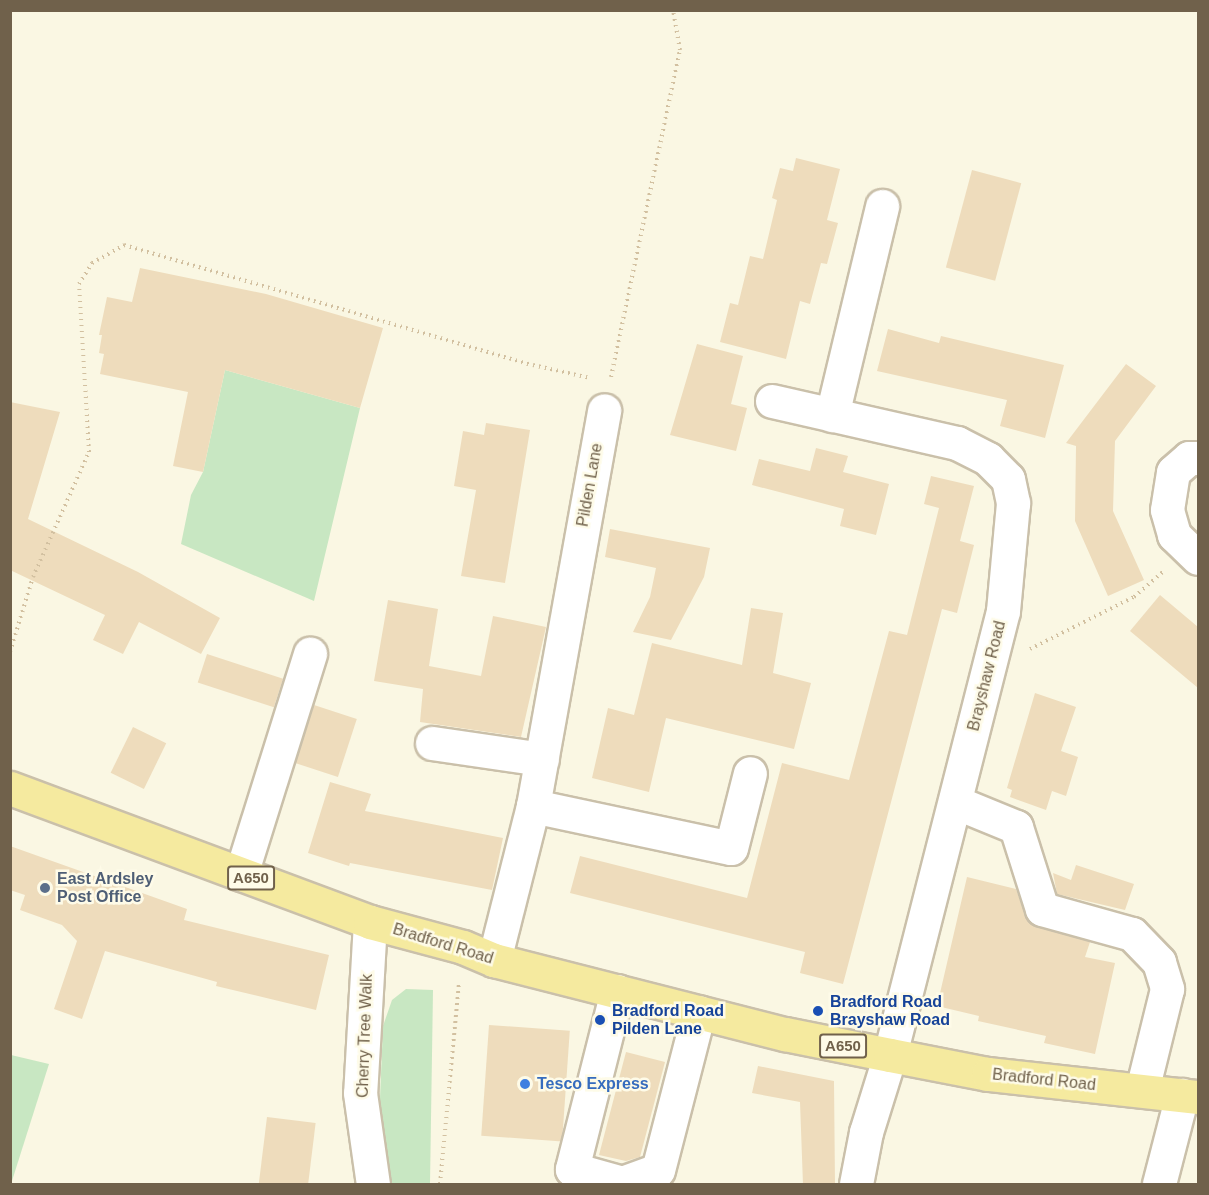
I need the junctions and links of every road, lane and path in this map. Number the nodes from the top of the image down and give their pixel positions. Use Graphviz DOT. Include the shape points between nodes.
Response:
graph roads {
  1 [pos="673,10"];
  2 [pos="882,206"];
  3 [pos="607,396"];
  4 [pos="772,401"];
  5 [pos="832,415"];
  6 [pos="1198,458"];
  7 [pos="1194,554"];
  8 [pos="10,652"];
  9 [pos="309,654"];
  10 [pos="989,670"];
  11 [pos="432,742"];
  12 [pos="542,759"];
  13 [pos="750,773"];
  14 [pos="10,788"];
  15 [pos="955,802"];
  16 [pos="533,806"];
  17 [pos="241,874"];
  18 [pos="370,922"];
  19 [pos="463,947"];
  20 [pos="494,960"];
  21 [pos="616,991"];
  22 [pos="699,1012"];
  23 [pos="890,1055"];
  24 [pos="1142,1090"];
  25 [pos="1190,1096"];
  26 [pos="373,1185"];
  27 [pos="440,1185"];
  28 [pos="856,1185"];
  29 [pos="1159,1185"];
  1 -- 3 [label="path" via="680,50"];
  2 -- 5 [label="street"];
  3 -- 8 [label="path" via="534,365 124,245 92,263 79,284 89,452 33,578"];
  3 -- 12 [label="street, Pilden Lane"];
  4 -- 5 [label="street, Brayshaw Road"];
  5 -- 10 [label="street, Brayshaw Road" via="957,443 988,459 1008,479 1013,503 1004,611"];
  6 -- 7 [label="street" via="1189,458 1173,472 1167,510 1174,535"];
  7 -- 10 [label="path" via="1134,597"];
  9 -- 17 [label="street"];
  10 -- 15 [label="street, Brayshaw Road"];
  11 -- 12 [label="street"];
  12 -- 16 [label="street, Pilden Lane"];
  13 -- 16 [label="street" via="731,848"];
  14 -- 17 [label="main road, Bradford Road / A650"];
  15 -- 23 [label="street, Brayshaw Road"];
  15 -- 24 [label="street" via="1016,827 1042,909 1132,934 1159,962 1167,989"];
  16 -- 20 [label="street, Pilden Lane"];
  17 -- 18 [label="main road, Bradford Road / A650"];
  18 -- 19 [label="main road, Bradford Road / A650"];
  18 -- 26 [label="street, Cherry Tree Walk" via="360,1093"];
  19 -- 20 [label="main road, Bradford Road / A650"];
  19 -- 27 [label="path"];
  20 -- 21 [label="main road, Bradford Road / A650"];
  21 -- 22 [label="main road, Bradford Road / A650"];
  21 -- 22 [label="street" via="572,1169 622,1183 658,1170"];
  22 -- 23 [label="main road, Bradford Road / A650"];
  23 -- 24 [label="main road, Bradford Road / A650" via="988,1074"];
  23 -- 28 [label="street" via="866,1132"];
  24 -- 25 [label="main road, Bradford Road / A650"];
  25 -- 29 [label="street"];
}
